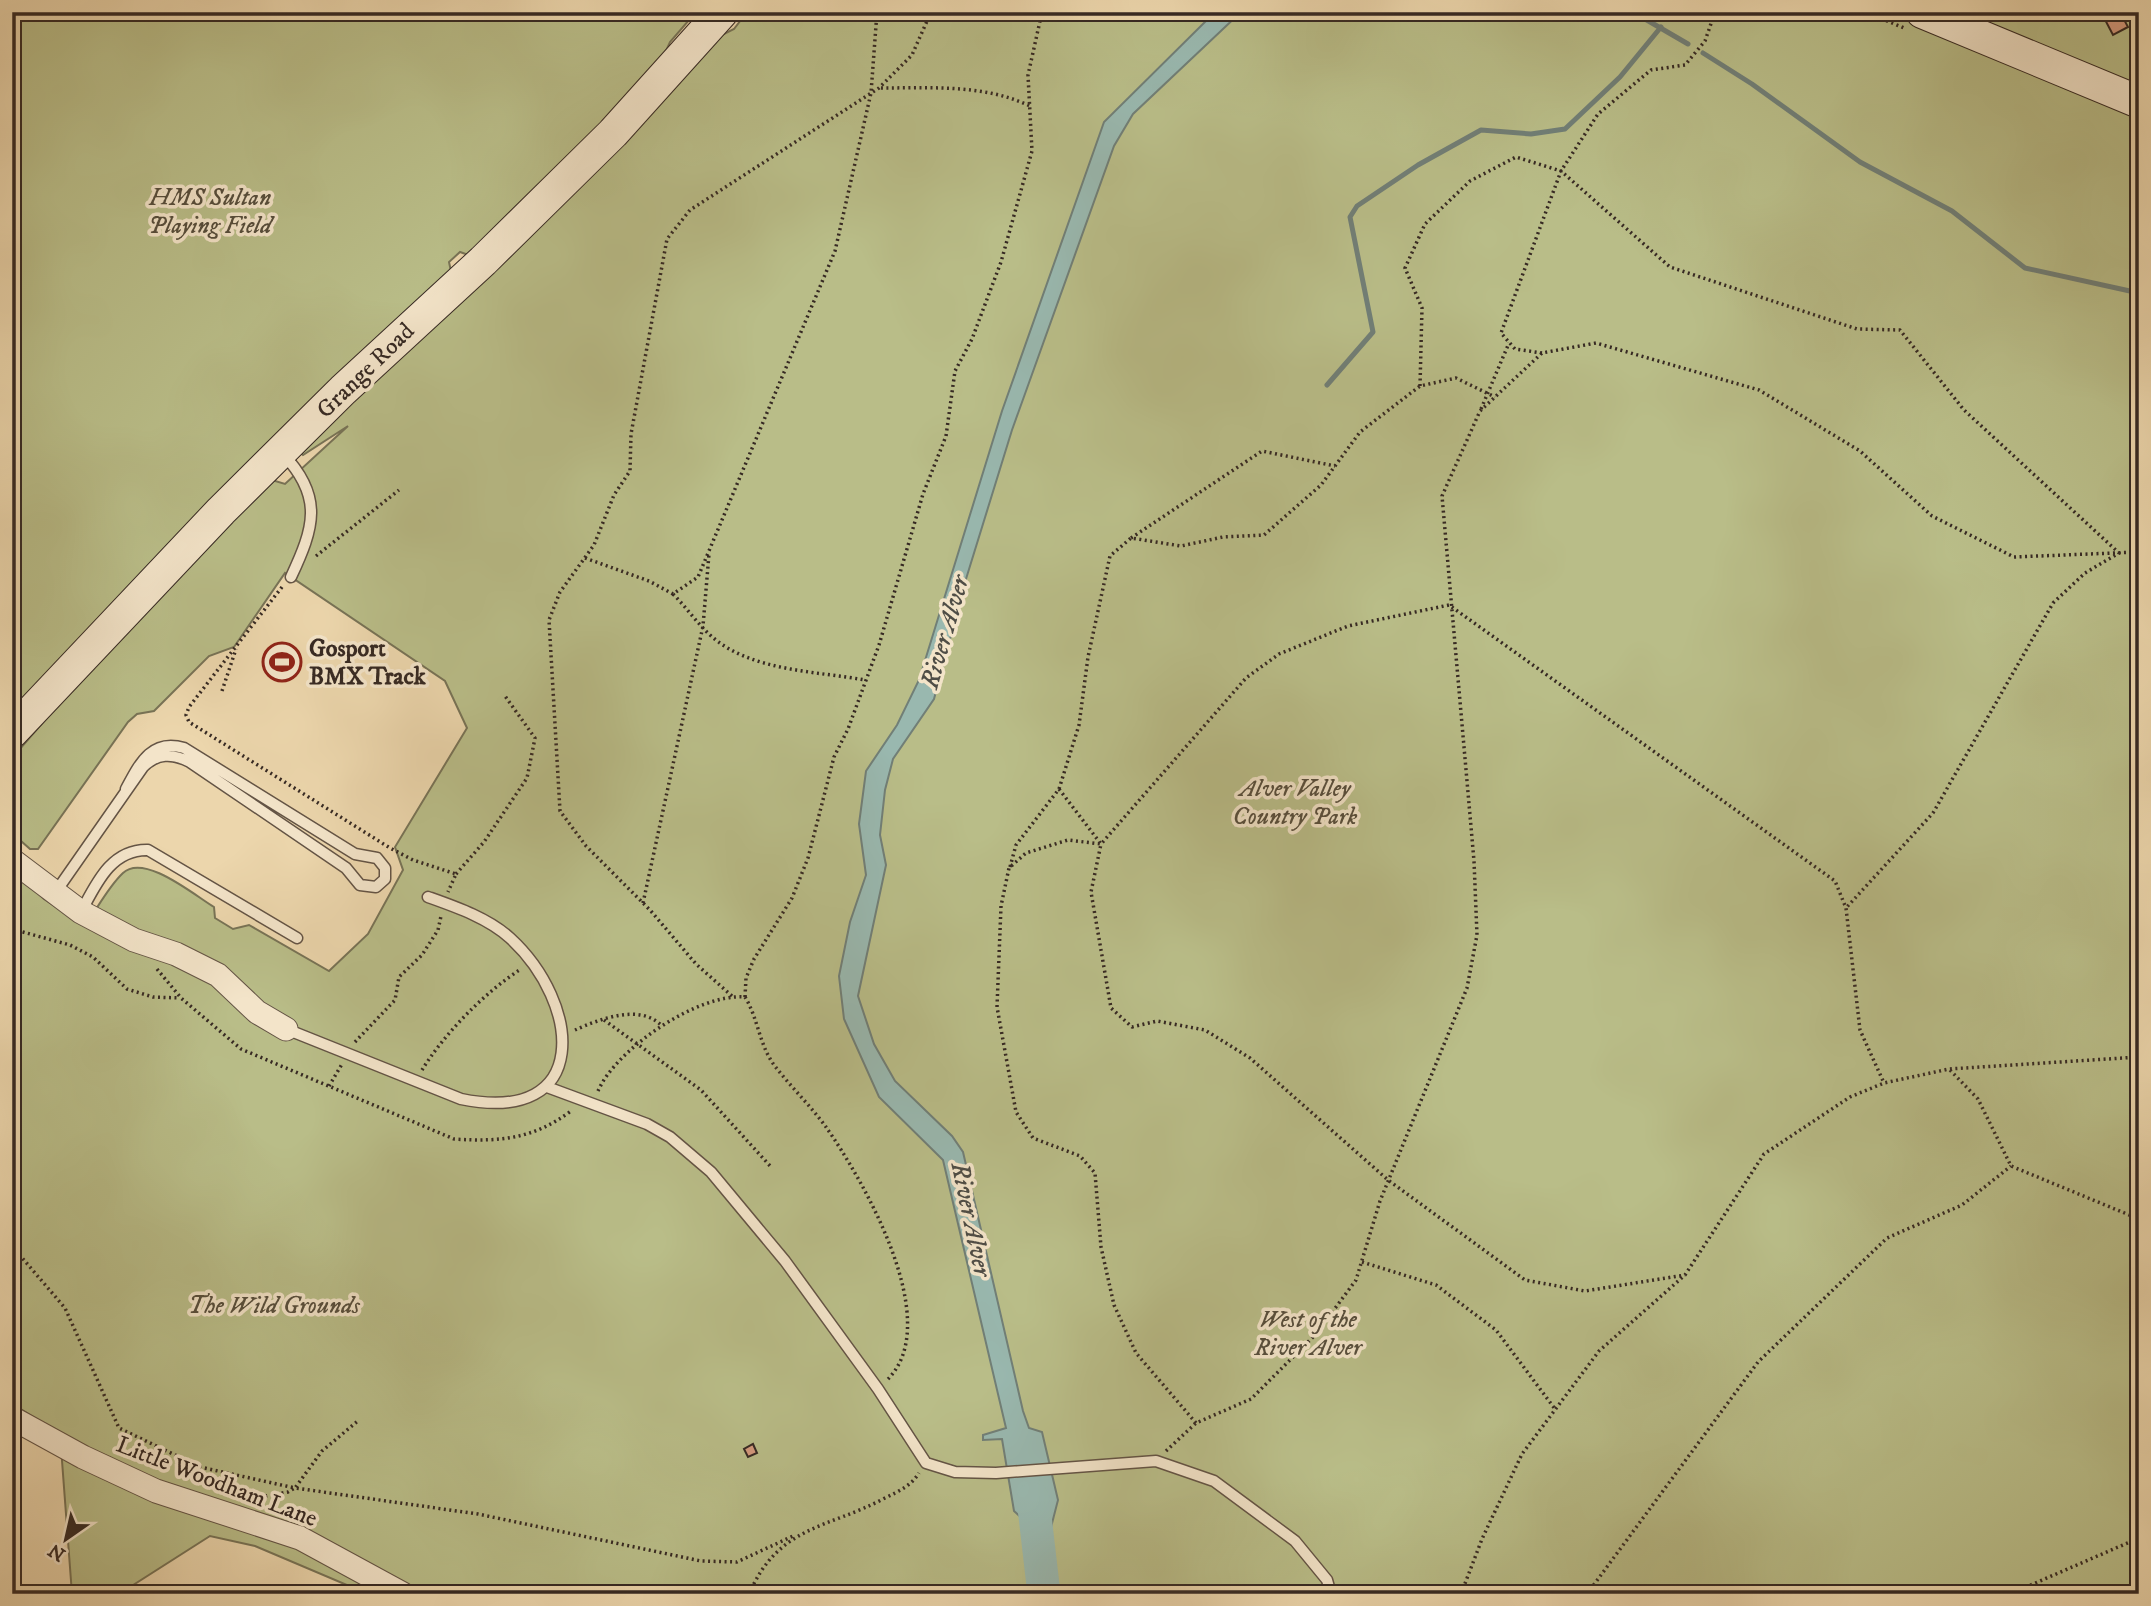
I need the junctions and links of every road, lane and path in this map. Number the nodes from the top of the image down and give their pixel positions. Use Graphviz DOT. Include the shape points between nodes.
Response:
graph roads {
  1 [pos="722,12"];
  2 [pos="877,12"];
  3 [pos="931,12"];
  4 [pos="1042,12"];
  5 [pos="1716,12"];
  6 [pos="1922,12"];
  7 [pos="879,88"];
  8 [pos="871,93"];
  9 [pos="2139,102"];
  10 [pos="1030,106"];
  11 [pos="1561,171"];
  12 [pos="1509,343"];
  13 [pos="1542,353"];
  14 [pos="1420,386"];
  15 [pos="1488,394"];
  16 [pos="1495,397"];
  17 [pos="1480,411"];
  18 [pos="281,452"];
  19 [pos="1335,466"];
  20 [pos="398,490"];
  21 [pos="1131,538"];
  22 [pos="709,548"];
  23 [pos="2139,552"];
  24 [pos="2119,553"];
  25 [pos="585,558"];
  26 [pos="291,577"];
  27 [pos="673,594"];
  28 [pos="1449,604"];
  29 [pos="703,626"];
  30 [pos="236,647"];
  31 [pos="866,680"];
  32 [pos="222,691"];
  33 [pos="505,696"];
  34 [pos="12,732"];
  35 [pos="126,789"];
  36 [pos="1059,789"];
  37 [pos="1101,844"];
  38 [pos="12,860"];
  39 [pos="1009,868"];
  40 [pos="456,874"];
  41 [pos="55,893"];
  42 [pos="428,897"];
  43 [pos="443,903"];
  44 [pos="643,903"];
  45 [pos="1846,908"];
  46 [pos="81,912"];
  47 [pos="12,929"];
  48 [pos="297,938"];
  49 [pos="134,940"];
  50 [pos="531,963"];
  51 [pos="732,996"];
  52 [pos="745,997"];
  53 [pos="181,998"];
  54 [pos="604,1020"];
  55 [pos="662,1026"];
  56 [pos="286,1029"];
  57 [pos="563,1036"];
  58 [pos="641,1044"];
  59 [pos="348,1054"];
  60 [pos="2139,1057"];
  61 [pos="1949,1069"];
  62 [pos="415,1081"];
  63 [pos="1884,1083"];
  64 [pos="329,1086"];
  65 [pos="547,1087"];
  66 [pos="589,1102"];
  67 [pos="2011,1166"];
  68 [pos="772,1168"];
  69 [pos="1388,1180"];
  70 [pos="2139,1219"];
  71 [pos="12,1246"];
  72 [pos="1362,1262"];
  73 [pos="1685,1275"];
  74 [pos="878,1389"];
  75 [pos="1555,1409"];
  76 [pos="12,1418"];
  77 [pos="359,1420"];
  78 [pos="1196,1423"];
  79 [pos="1156,1461"];
  80 [pos="926,1463"];
  81 [pos="295,1488"];
  82 [pos="239,1500"];
  83 [pos="793,1536"];
  84 [pos="2139,1538"];
  85 [pos="403,1594"];
  86 [pos="749,1594"];
  87 [pos="1331,1594"];
  88 [pos="1461,1594"];
  89 [pos="1587,1594"];
  90 [pos="2010,1594"];
  1 -- 18 [label="street, Grange Road" via="613,133"];
  2 -- 8 [label="path"];
  3 -- 7 [label="path" via="912,55"];
  4 -- 10 [label="path" via="1028,75"];
  5 -- 11 [label="path" via="1705,41 1685,65 1651,69 1598,114"];
  6 -- 9 [label="street"];
  7 -- 8 [label="path"];
  7 -- 10 [label="path" via="982,91"];
  8 -- 22 [label="path" via="835,251"];
  8 -- 25 [label="path" via="690,210 667,239 631,434 630,471"];
  10 -- 31 [label="path" via="1032,152 1001,262 955,370 946,436 923,494"];
  11 -- 12 [label="path" via="1501,334"];
  11 -- 14 [label="path" via="1516,157 1470,181 1424,224 1405,268 1423,308"];
  11 -- 24 [label="path" via="1670,267 1857,329 1900,330 1964,410"];
  12 -- 13 [label="path" via="1515,349"];
  12 -- 15 [label="path"];
  13 -- 16 [label="path"];
  13 -- 24 [label="path" via="1596,343 1759,390 1860,451 1932,516 2014,557"];
  14 -- 15 [label="path" via="1456,378"];
  14 -- 19 [label="path" via="1360,432"];
  15 -- 16 [label="path"];
  15 -- 17 [label="path"];
  16 -- 17 [label="path"];
  17 -- 28 [label="path" via="1442,496"];
  18 -- 26 [label="lane" via="299,470 312,503 309,538"];
  18 -- 34 [label="street, Grange Road"];
  19 -- 21 [label="path" via="1262,451"];
  19 -- 21 [label="path" via="1321,485 1264,535 1181,546"];
  20 -- 26 [label="path"];
  21 -- 36 [label="path" via="1110,556 1079,725"];
  22 -- 27 [label="path" via="698,577"];
  22 -- 29 [label="path"];
  23 -- 24 [label="path"];
  24 -- 45 [label="path" via="2085,573 2053,603 1933,813"];
  25 -- 27 [label="path"];
  25 -- 44 [label="path" via="560,592 549,620 560,811 586,846"];
  26 -- 30 [label="path"];
  27 -- 29 [label="path"];
  28 -- 37 [label="path" via="1348,625 1279,654 1246,678"];
  28 -- 45 [label="path" via="1682,775 1811,862 1835,881"];
  28 -- 69 [label="path" via="1475,861 1477,935 1467,988"];
  29 -- 31 [label="path" via="730,649 764,663"];
  29 -- 44 [label="path"];
  30 -- 32 [label="path"];
  30 -- 40 [label="path" via="189,708 189,722 390,848"];
  31 -- 52 [label="path" via="834,757 804,868 792,898 754,959"];
  33 -- 40 [label="path" via="535,737 527,778"];
  35 -- 35 [label="lane" via="150,752 171,746 184,748 355,854 379,860 385,879 376,887 360,885 346,867 177,756 151,760"];
  35 -- 41 [label="lane"];
  36 -- 37 [label="path"];
  36 -- 39 [label="path" via="1016,845"];
  37 -- 39 [label="path" via="1068,840 1026,853"];
  37 -- 69 [label="path" via="1091,892 1111,1008 1132,1027 1157,1021 1205,1030 1238,1051"];
  38 -- 41 [label="street"];
  39 -- 78 [label="path" via="1001,906 997,1007 1016,1112 1033,1138 1080,1156 1095,1173 1101,1247 1114,1305 1136,1353"];
  40 -- 43 [label="path"];
  41 -- 46 [label="street"];
  42 -- 43 [label="lane"];
  43 -- 50 [label="lane" via="509,937"];
  43 -- 59 [label="path" via="438,930 400,977 395,1000 363,1030"];
  44 -- 51 [label="path" via="696,964"];
  45 -- 63 [label="path" via="1860,1030"];
  46 -- 48 [label="lane" via="110,864 148,850"];
  46 -- 49 [label="street"];
  47 -- 53 [label="path" via="70,944 93,957 127,989 153,997"];
  49 -- 53 [label="path"];
  49 -- 56 [label="street" via="218,975 257,1012"];
  50 -- 57 [label="lane" via="549,990"];
  50 -- 62 [label="path" via="495,986 438,1044"];
  51 -- 52 [label="path"];
  51 -- 55 [label="path" via="683,1011"];
  52 -- 74 [label="path" via="764,1048 825,1126 875,1210 904,1283 908,1308 904,1346 896,1372"];
  53 -- 64 [label="path" via="241,1049"];
  54 -- 55 [label="path" via="633,1013 654,1018"];
  54 -- 57 [label="path"];
  54 -- 58 [label="path"];
  55 -- 58 [label="path"];
  56 -- 59 [label="lane"];
  57 -- 65 [label="lane" via="557,1075"];
  58 -- 66 [label="path" via="602,1081"];
  58 -- 68 [label="path" via="701,1090"];
  59 -- 62 [label="lane"];
  59 -- 64 [label="path"];
  60 -- 61 [label="path"];
  61 -- 63 [label="path"];
  61 -- 67 [label="path" via="1978,1100"];
  62 -- 65 [label="lane" via="485,1104 512,1102"];
  63 -- 73 [label="path" via="1850,1097 1764,1154"];
  64 -- 66 [label="path" via="454,1139 491,1141 547,1129"];
  65 -- 66 [label="lane"];
  66 -- 74 [label="lane" via="670,1137 710,1172 785,1261"];
  67 -- 70 [label="path"];
  67 -- 89 [label="path" via="1962,1205 1887,1238 1758,1362"];
  69 -- 72 [label="path"];
  69 -- 73 [label="path" via="1525,1280 1585,1291"];
  71 -- 81 [label="path" via="65,1308 120,1428 200,1467"];
  72 -- 75 [label="path" via="1436,1285 1496,1330"];
  72 -- 78 [label="path" via="1356,1280 1316,1334 1251,1399"];
  73 -- 75 [label="path" via="1599,1351"];
  74 -- 80 [label="lane"];
  75 -- 88 [label="path" via="1522,1454"];
  76 -- 85 [label="street, Little Woodham Lane" via="156,1491 300,1538"];
  77 -- 81 [label="path" via="322,1451"];
  78 -- 79 [label="path"];
  79 -- 80 [label="lane" via="996,1473 955,1472"];
  79 -- 87 [label="lane" via="1214,1481 1296,1541 1327,1580"];
  80 -- 83 [label="path" via="912,1484"];
  81 -- 82 [label="path"];
  81 -- 83 [label="path" via="478,1514 701,1561 737,1562"];
  83 -- 86 [label="path" via="760,1569"];
  84 -- 90 [label="path"];
}
